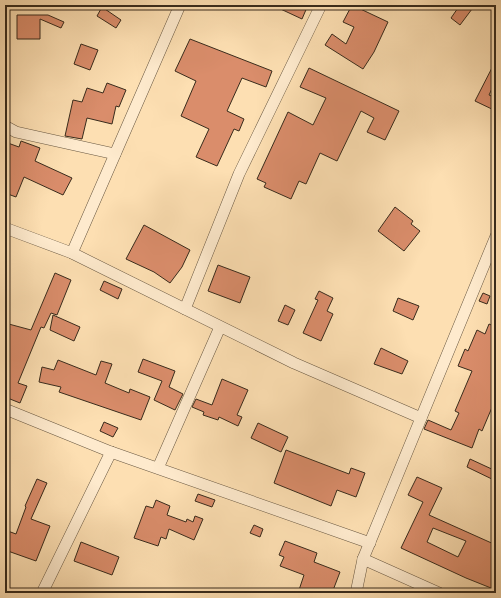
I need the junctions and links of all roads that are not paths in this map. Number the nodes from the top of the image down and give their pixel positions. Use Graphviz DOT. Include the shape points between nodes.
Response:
graph roads {
  1 [pos="180,5"];
  2 [pos="321,5"];
  3 [pos="5,126"];
  4 [pos="115,154"];
  5 [pos="5,228"];
  6 [pos="496,236"];
  7 [pos="72,254"];
  8 [pos="185,310"];
  9 [pos="220,327"];
  10 [pos="5,409"];
  11 [pos="421,418"];
  12 [pos="111,452"];
  13 [pos="158,468"];
  14 [pos="370,543"];
  15 [pos="363,559"];
  16 [pos="42,593"];
  17 [pos="356,593"];
  18 [pos="439,593"];
  1 -- 4 [label="street"];
  2 -- 8 [label="street" via="239,174"];
  3 -- 4 [label="street" via="16,132"];
  4 -- 7 [label="street"];
  5 -- 7 [label="street"];
  6 -- 11 [label="street"];
  7 -- 8 [label="street"];
  8 -- 9 [label="street"];
  9 -- 11 [label="street" via="294,363"];
  9 -- 13 [label="street"];
  10 -- 12 [label="street"];
  11 -- 14 [label="street"];
  12 -- 13 [label="street"];
  12 -- 16 [label="street"];
  13 -- 14 [label="street"];
  14 -- 15 [label="street"];
  15 -- 17 [label="street"];
  15 -- 18 [label="street"];
}
